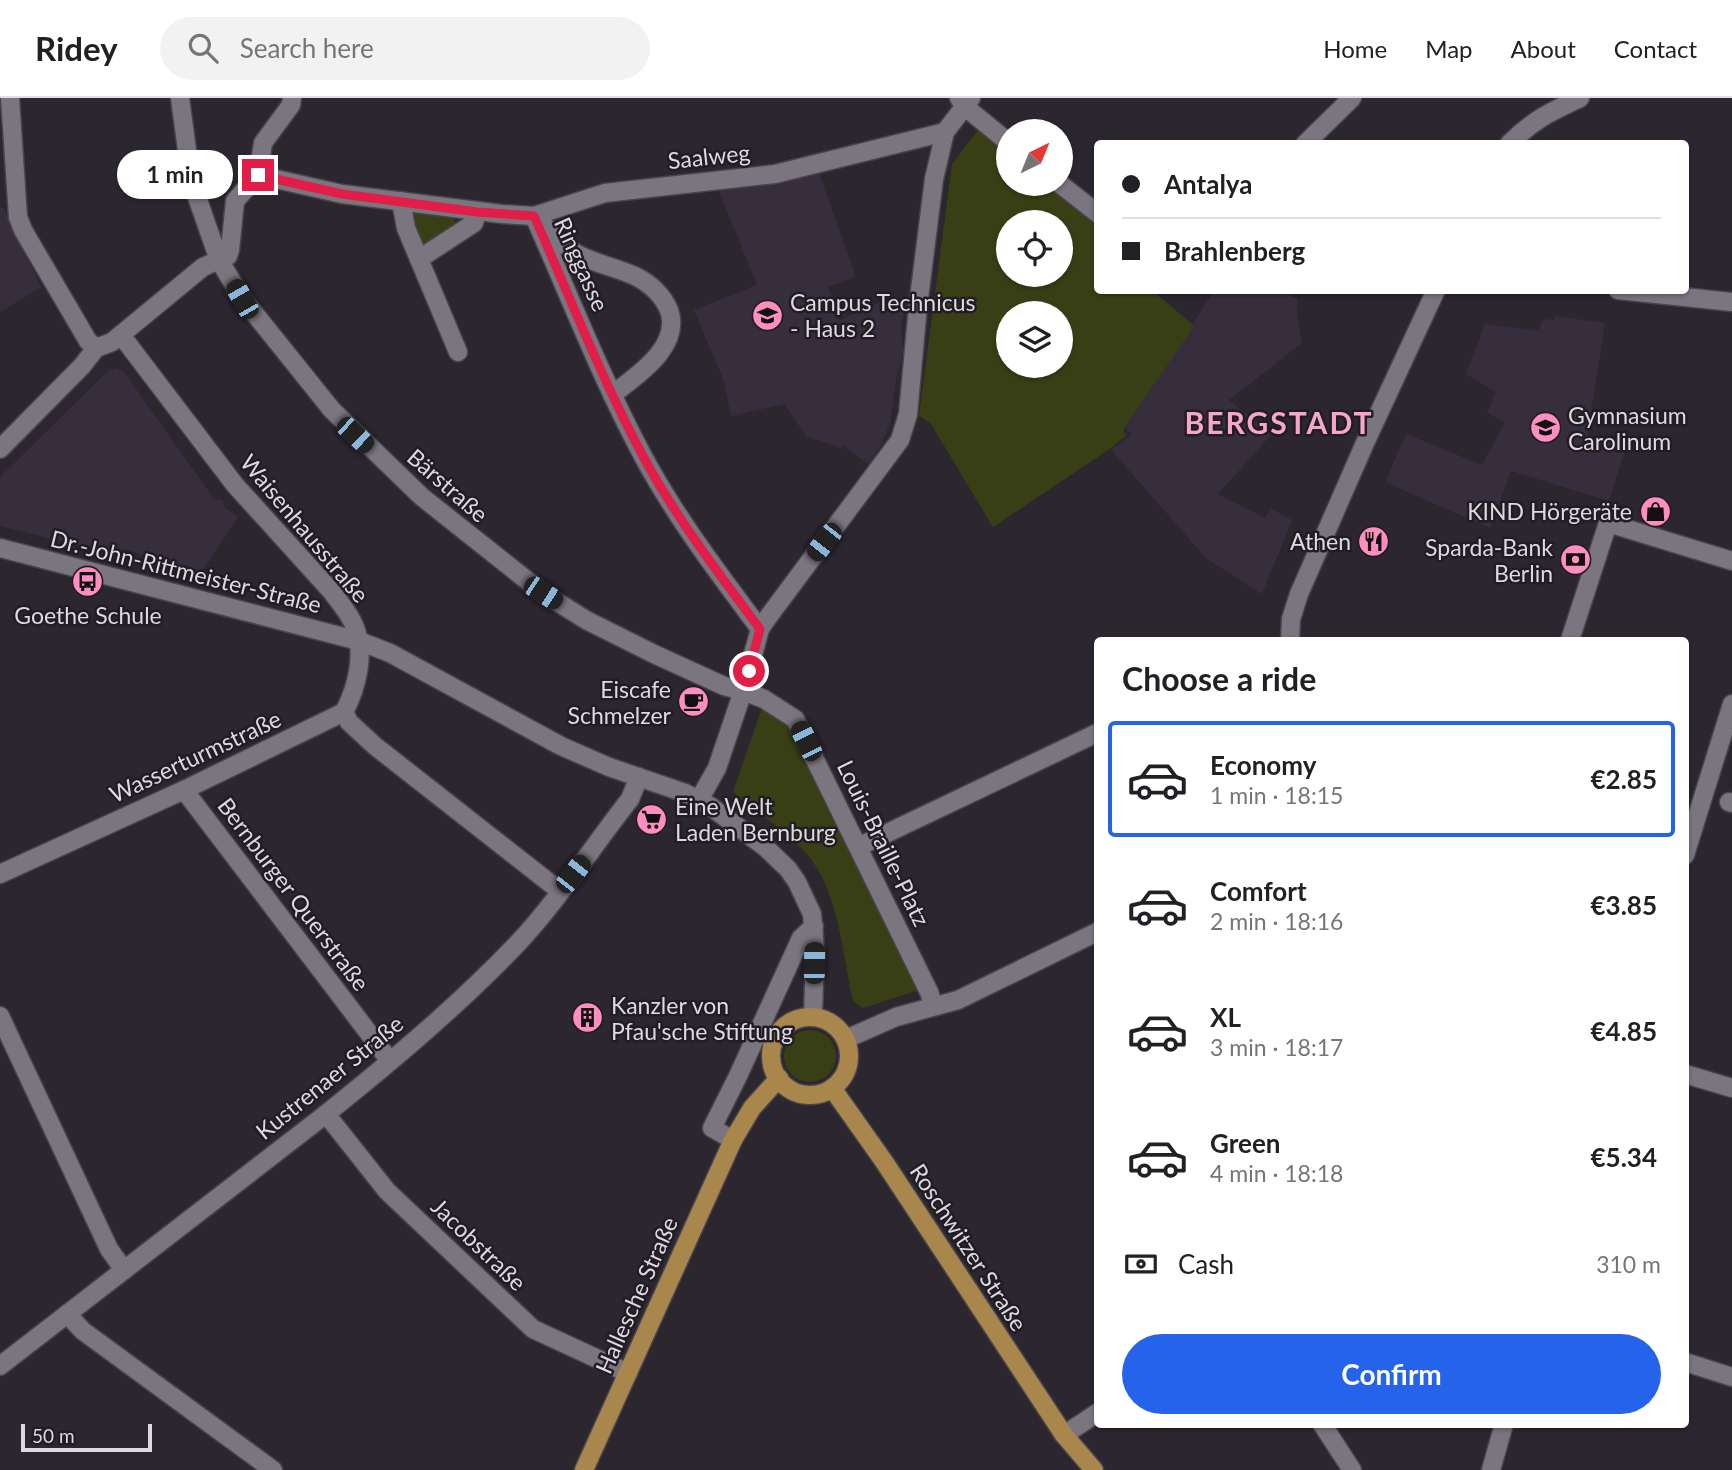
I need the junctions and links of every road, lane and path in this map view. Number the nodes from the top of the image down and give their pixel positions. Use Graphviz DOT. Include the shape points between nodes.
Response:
graph roads {
  1 [pos="10,98"];
  2 [pos="180,98"];
  3 [pos="292,98"];
  4 [pos="1352,98"];
  5 [pos="1580,98"];
  6 [pos="964,101"];
  7 [pos="1555,104"];
  8 [pos="996,131"];
  9 [pos="945,132"];
  10 [pos="1309,140"];
  11 [pos="1513,140"];
  12 [pos="258,175"];
  13 [pos="1073,195"];
  14 [pos="392,200"];
  15 [pos="477,212"];
  16 [pos="1094,212"];
  17 [pos="534,216"];
  18 [pos="419,259"];
  19 [pos="219,260"];
  20 [pos="1434,294"];
  21 [pos="1656,294"];
  22 [pos="1732,302"];
  23 [pos="121,335"];
  24 [pos="96,348"];
  25 [pos="458,352"];
  26 [pos="612,395"];
  27 [pos="0,449"];
  28 [pos="0,548"];
  29 [pos="1732,561"];
  30 [pos="760,629"];
  31 [pos="1290,637"];
  32 [pos="1571,637"];
  33 [pos="359,641"];
  34 [pos="743,691"];
  35 [pos="1732,704"];
  36 [pos="344,712"];
  37 [pos="1094,734"];
  38 [pos="639,777"];
  39 [pos="184,790"];
  40 [pos="699,800"];
  41 [pos="1689,842"];
  42 [pos="858,847"];
  43 [pos="0,874"];
  44 [pos="560,891"];
  45 [pos="814,926"];
  46 [pos="1094,933"];
  47 [pos="934,1006"];
  48 [pos="0,1016"];
  49 [pos="813,1017"];
  50 [pos="846,1040"];
  51 [pos="390,1061"];
  52 [pos="1689,1075"];
  53 [pos="779,1078"];
  54 [pos="832,1088"];
  55 [pos="1732,1088"];
  56 [pos="326,1114"];
  57 [pos="733,1140"];
  58 [pos="124,1270"];
  59 [pos="67,1314"];
  60 [pos="1689,1363"];
  61 [pos="0,1366"];
  62 [pos="628,1373"];
  63 [pos="1732,1377"];
  64 [pos="1094,1415"];
  65 [pos="1325,1428"];
  66 [pos="1503,1428"];
  67 [pos="1064,1435"];
  68 [pos="273,1470"];
  69 [pos="584,1470"];
  70 [pos="1080,1470"];
  71 [pos="1094,1470"];
  72 [pos="1352,1470"];
  73 [pos="1491,1470"];
  1 -- 24 [label="street" via="18,217"];
  2 -- 19 [label="street, Bärstraße" via="191,180"];
  3 -- 12 [label="street" via="262,143"];
  4 -- 10 [label="street"];
  5 -- 7 [label="street"];
  6 -- 8 [label="street"];
  6 -- 9 [label="street"];
  7 -- 11 [label="street"];
  9 -- 17 [label="street, Saalweg" via="775,174 604,193"];
  9 -- 30 [label="street" via="934,178 908,414 900,440"];
  12 -- 14 [label="street, Saalweg"];
  12 -- 19 [label="street" via="235,201 230,250"];
  13 -- 16 [label="street"];
  14 -- 15 [label="street, Saalweg"];
  14 -- 18 [label="street"];
  15 -- 17 [label="street, Saalweg"];
  15 -- 18 [label="street" via="474,223"];
  17 -- 26 [label="street, Ringgasse"];
  17 -- 26 [label="street, Ringgasse" via="578,255 643,281 666,304 671,327 663,349"];
  18 -- 25 [label="street"];
  19 -- 23 [label="street" via="203,267"];
  19 -- 34 [label="street, Bärstraße" via="242,299 332,410 449,519 543,593 586,620"];
  20 -- 31 [label="street" via="1299,593"];
  21 -- 22 [label="street"];
  23 -- 24 [label="street"];
  23 -- 33 [label="street, Waisenhausstraße" via="235,485 332,593 355,626"];
  24 -- 27 [label="street"];
  26 -- 30 [label="street, Ringgasse" via="678,516"];
  28 -- 33 [label="street, Dr.-John-Rittmeister-Straße"];
  29 -- 32 [label="street" via="1608,523"];
  30 -- 34 [label="street"];
  33 -- 36 [label="street" via="355,684"];
  33 -- 38 [label="street" via="390,653 561,746"];
  34 -- 40 [label="street" via="717,768"];
  34 -- 42 [label="street, Louis-Braille-Platz" via="795,719"];
  35 -- 41 [label="street"];
  36 -- 39 [label="street, Wasserturmstraße"];
  36 -- 44 [label="street" via="375,746"];
  37 -- 42 [label="street"];
  38 -- 40 [label="street"];
  38 -- 44 [label="street, Kustrenaer Straße" via="630,799"];
  39 -- 43 [label="street, Wasserturmstraße"];
  39 -- 51 [label="street, Bernburger Querstraße"];
  40 -- 45 [label="street" via="788,869 804,895"];
  42 -- 47 [label="street, Louis-Braille-Platz"];
  44 -- 51 [label="street, Kustrenaer Straße" via="517,944"];
  45 -- 49 [label="street"];
  45 -- 57 [label="street" via="801,937 712,1129"];
  46 -- 47 [label="street" via="958,1000"];
  47 -- 50 [label="street"];
  48 -- 58 [label="street" via="109,1249"];
  49 -- 50 [label="main road" via="832,1024"];
  49 -- 53 [label="main road" via="792,1022 776,1037 772,1058"];
  50 -- 54 [label="main road" via="848,1066"];
  51 -- 56 [label="street, Kustrenaer Straße"];
  52 -- 55 [label="street"];
  53 -- 54 [label="main road" via="803,1094"];
  53 -- 57 [label="main road, Hallesche Straße" via="753,1107"];
  54 -- 67 [label="main road, Roschwitzer Straße"];
  56 -- 58 [label="street, Kustrenaer Straße"];
  56 -- 62 [label="street, Jacobstraße" via="387,1191 533,1329"];
  57 -- 62 [label="main road, Hallesche Straße"];
  58 -- 59 [label="street, Kustrenaer Straße"];
  59 -- 61 [label="street, Kustrenaer Straße"];
  59 -- 68 [label="street" via="83,1331"];
  60 -- 63 [label="street"];
  62 -- 69 [label="main road, Hallesche Straße"];
  64 -- 67 [label="street"];
  65 -- 72 [label="street"];
  66 -- 73 [label="street"];
  67 -- 70 [label="main road, Roschwitzer Straße"];
  67 -- 71 [label="main road, Roschwitzer Straße"];
}
